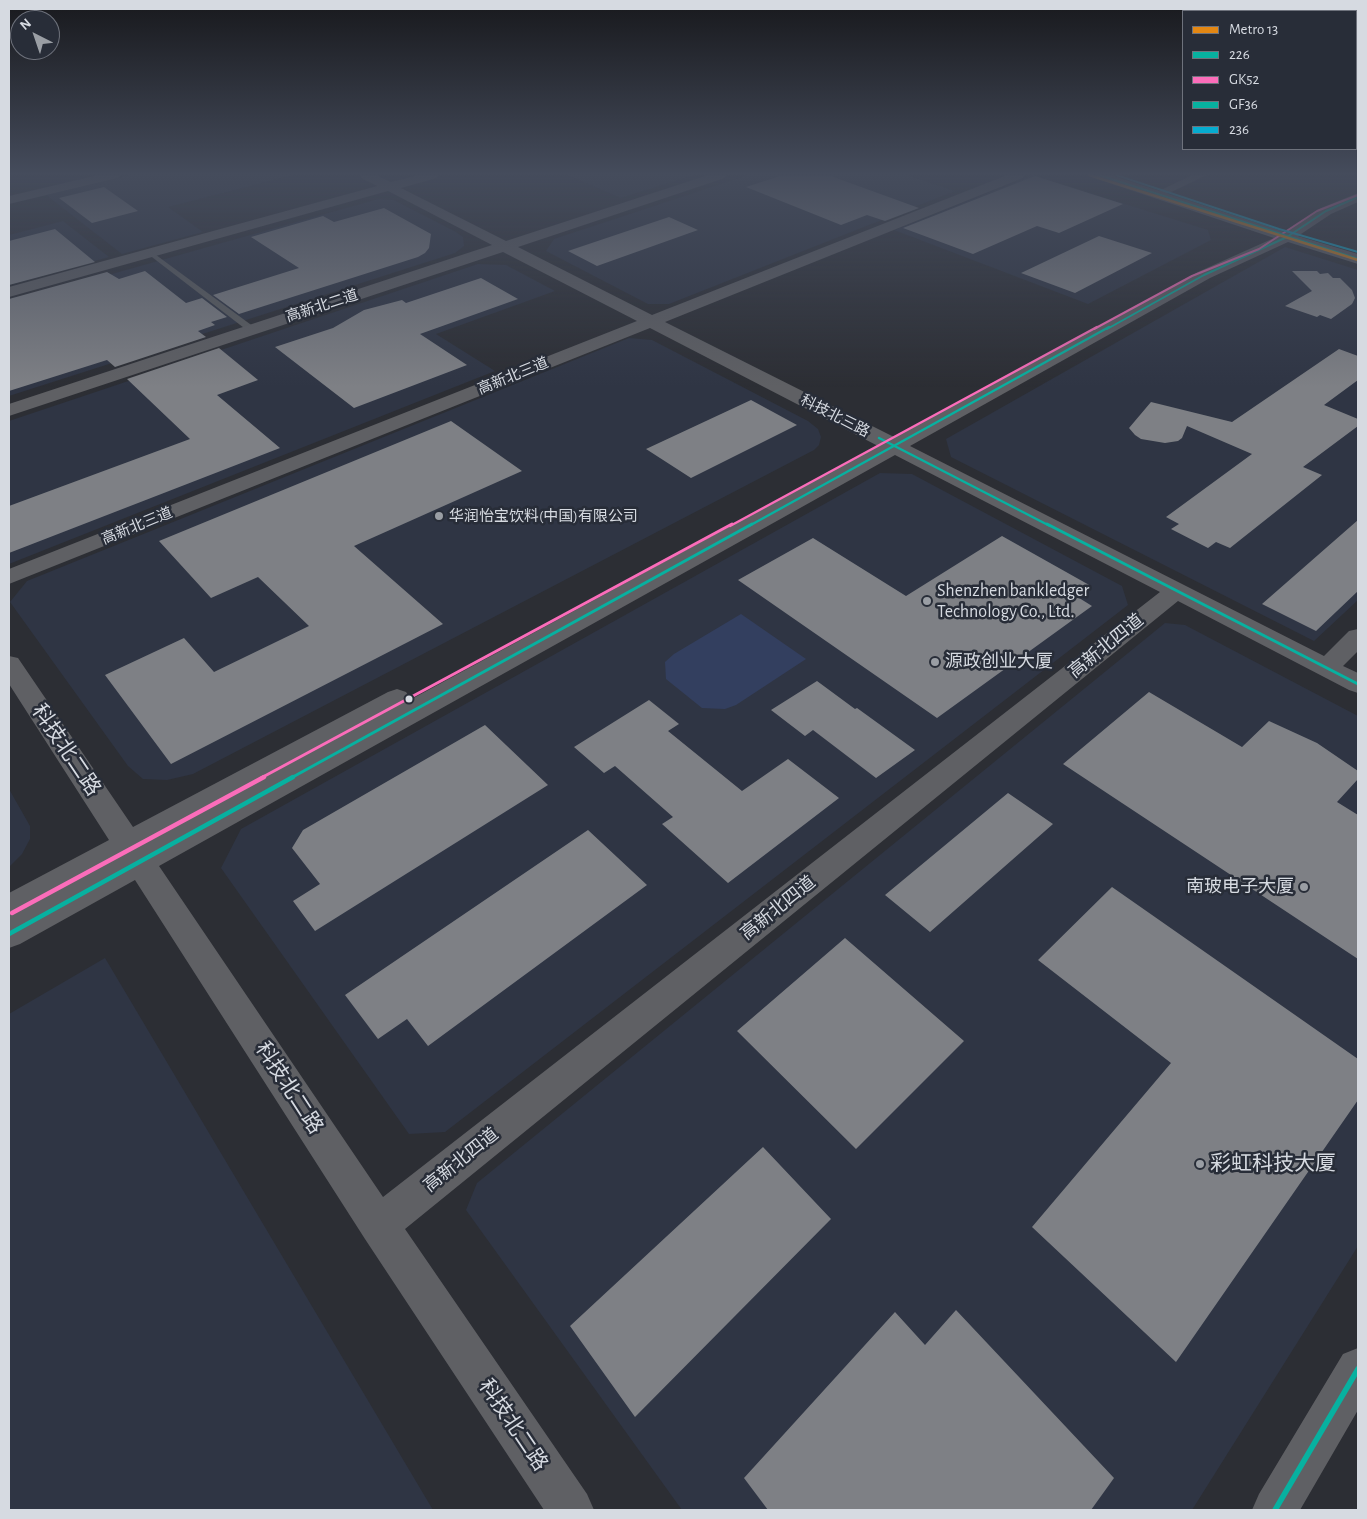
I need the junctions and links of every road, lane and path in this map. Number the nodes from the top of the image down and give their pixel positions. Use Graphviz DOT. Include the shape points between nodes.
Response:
graph roads {
  1 [pos="176,246"];
  2 [pos="505,246"];
  3 [pos="840,246"];
  4 [pos="1259,246"];
  5 [pos="1320,246"];
  6 [pos="1334,246"];
  7 [pos="1358,252"];
  8 [pos="150,253"];
  9 [pos="1358,259"];
  10 [pos="9,292"];
  11 [pos="651,321"];
  12 [pos="251,330"];
  13 [pos="9,410"];
  14 [pos="886,442"];
  15 [pos="9,577"];
  16 [pos="1176,591"];
  17 [pos="1358,636"];
  18 [pos="9,664"];
  19 [pos="1326,668"];
  20 [pos="1358,684"];
  21 [pos="134,852"];
  22 [pos="9,908"];
  23 [pos="9,934"];
  24 [pos="379,1225"];
  25 [pos="1358,1369"];
  26 [pos="571,1510"];
  27 [pos="1275,1510"];
  1 -- 8 [label="street"];
  2 -- 11 [label="street, 科技北三路"];
  2 -- 12 [label="street, 高新北二道"];
  3 -- 11 [label="street, 高新北三道"];
  4 -- 14 [label="street"];
  5 -- 9 [label="street"];
  6 -- 7 [label="street"];
  8 -- 10 [label="street"];
  8 -- 12 [label="lane"];
  11 -- 14 [label="street, 科技北三路"];
  11 -- 15 [label="street, 高新北三道"];
  12 -- 13 [label="street, 高新北二道"];
  14 -- 16 [label="street, 科技北三路"];
  14 -- 21 [label="street"];
  16 -- 19 [label="street, 科技北三路"];
  16 -- 24 [label="street, 高新北四道"];
  17 -- 19 [label="street"];
  18 -- 21 [label="street, 科技北二路"];
  19 -- 20 [label="street, 科技北三路"];
  21 -- 22 [label="street"];
  21 -- 23 [label="street"];
  21 -- 24 [label="street, 科技北二路"];
  24 -- 26 [label="street, 科技北二路"];
  25 -- 27 [label="street"];
}
